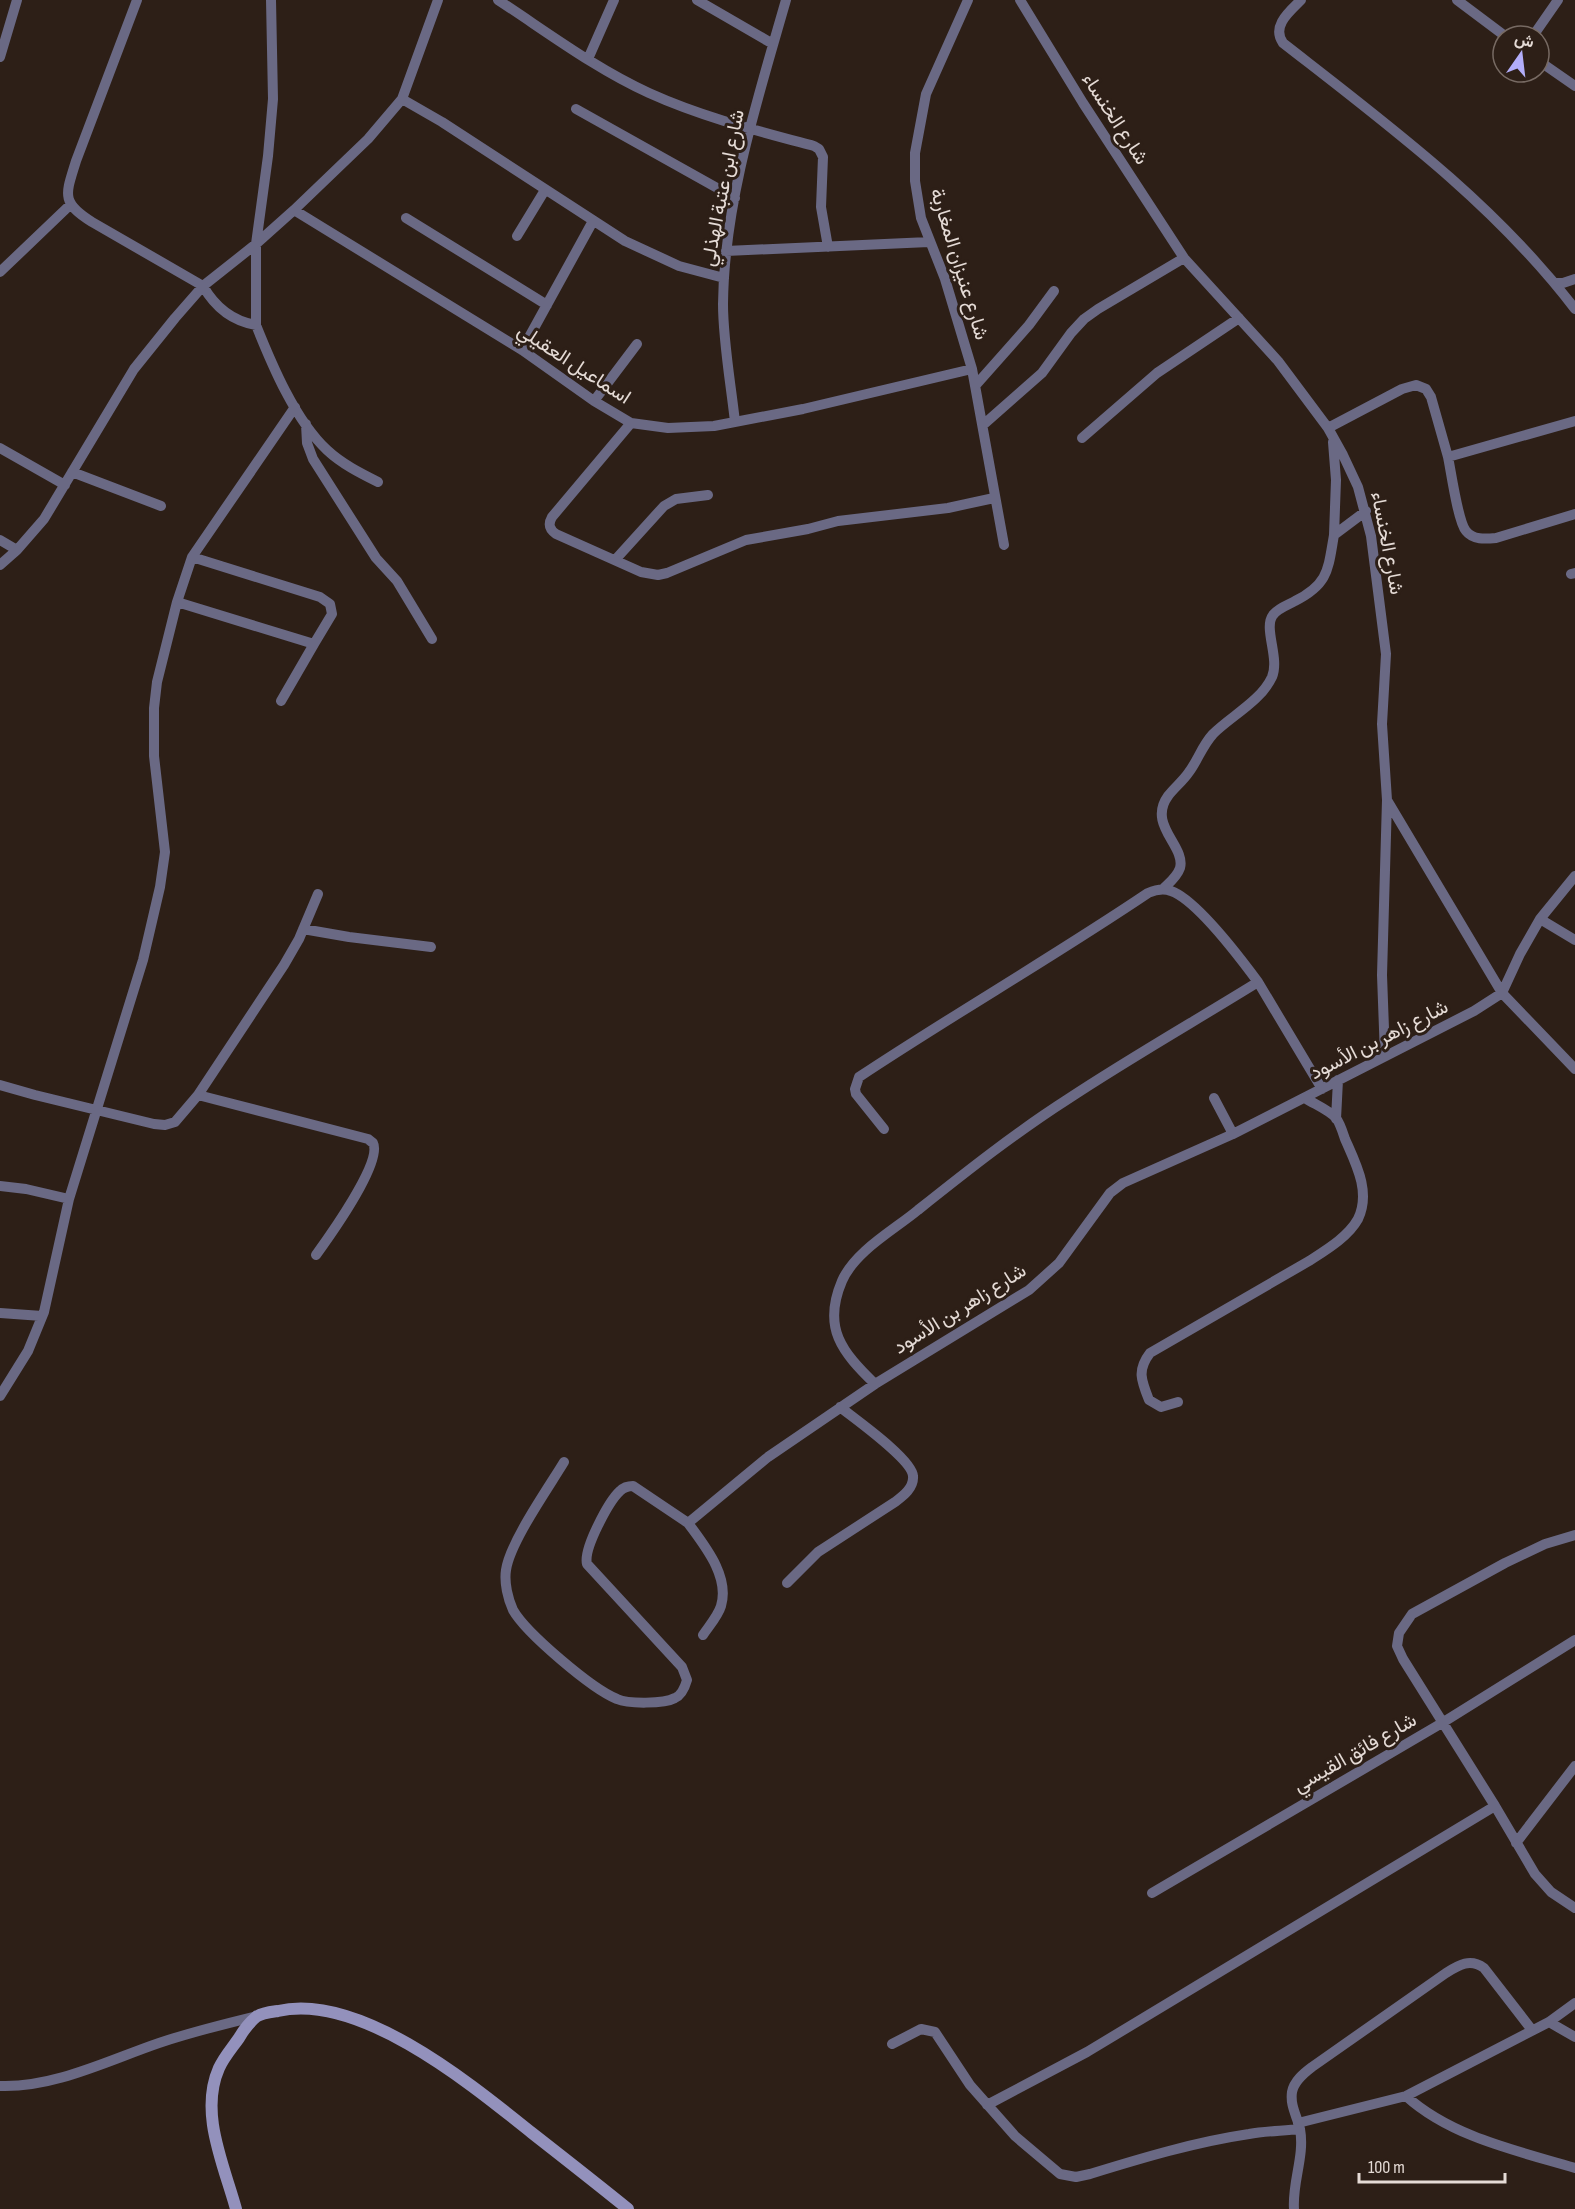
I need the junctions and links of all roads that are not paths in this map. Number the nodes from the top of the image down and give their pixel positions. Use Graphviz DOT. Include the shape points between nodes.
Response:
graph roads {
  1 [pos="17,0"];
  2 [pos="136,0"];
  3 [pos="271,0"];
  4 [pos="438,0"];
  5 [pos="498,0"];
  6 [pos="614,0"];
  7 [pos="697,0"];
  8 [pos="786,0"];
  9 [pos="968,0"];
  10 [pos="1020,0"];
  11 [pos="1301,0"];
  12 [pos="1457,0"];
  13 [pos="1558,0"];
  14 [pos="1541,24"];
  15 [pos="1491,26"];
  16 [pos="773,44"];
  17 [pos="0,57"];
  18 [pos="588,58"];
  19 [pos="1551,69"];
  20 [pos="1575,86"];
  21 [pos="402,99"];
  22 [pos="576,109"];
  23 [pos="750,129"];
  24 [pos="545,190"];
  25 [pos="735,198"];
  26 [pos="70,205"];
  27 [pos="294,210"];
  28 [pos="406,218"];
  29 [pos="593,221"];
  30 [pos="517,236"];
  31 [pos="929,242"];
  32 [pos="256,244"];
  33 [pos="828,248"];
  34 [pos="726,251"];
  35 [pos="1184,258"];
  36 [pos="0,272"];
  37 [pos="724,278"];
  38 [pos="1575,279"];
  39 [pos="1555,283"];
  40 [pos="203,286"];
  41 [pos="1054,291"];
  42 [pos="547,305"];
  43 [pos="1575,309"];
  44 [pos="1239,318"];
  45 [pos="256,325"];
  46 [pos="637,344"];
  47 [pos="522,351"];
  48 [pos="972,369"];
  49 [pos="975,386"];
  50 [pos="594,401"];
  51 [pos="295,407"];
  52 [pos="1575,420"];
  53 [pos="735,422"];
  54 [pos="631,423"];
  55 [pos="306,424"];
  56 [pos="983,425"];
  57 [pos="1330,432"];
  58 [pos="1083,438"];
  59 [pos="0,448"];
  60 [pos="1448,457"];
  61 [pos="72,472"];
  62 [pos="378,482"];
  63 [pos="65,485"];
  64 [pos="708,495"];
  65 [pos="994,498"];
  66 [pos="161,506"];
  67 [pos="1366,512"];
  68 [pos="1575,514"];
  69 [pos="1334,535"];
  70 [pos="0,540"];
  71 [pos="1004,545"];
  72 [pos="17,550"];
  73 [pos="192,557"];
  74 [pos="615,560"];
  75 [pos="0,565"];
  76 [pos="177,602"];
  77 [pos="432,639"];
  78 [pos="314,644"];
  79 [pos="281,701"];
  80 [pos="1387,800"];
  81 [pos="1575,876"];
  82 [pos="1163,890"];
  83 [pos="318,894"];
  84 [pos="1540,919"];
  85 [pos="303,928"];
  86 [pos="1575,940"];
  87 [pos="431,947"];
  88 [pos="1258,982"];
  89 [pos="1502,993"];
  90 [pos="1386,1056"];
  91 [pos="1575,1069"];
  92 [pos="1338,1080"];
  93 [pos="0,1085"];
  94 [pos="1322,1089"];
  95 [pos="198,1095"];
  96 [pos="1214,1098"];
  97 [pos="1305,1098"];
  98 [pos="97,1109"];
  99 [pos="1336,1119"];
  100 [pos="884,1129"];
  101 [pos="1233,1134"];
  102 [pos="0,1186"];
  103 [pos="69,1198"];
  104 [pos="316,1255"];
  105 [pos="0,1313"];
  106 [pos="42,1316"];
  107 [pos="875,1384"];
  108 [pos="0,1396"];
  109 [pos="1178,1402"];
  110 [pos="840,1407"];
  111 [pos="564,1462"];
  112 [pos="688,1523"];
  113 [pos="1575,1535"];
  114 [pos="787,1583"];
  115 [pos="703,1635"];
  116 [pos="1575,1640"];
  117 [pos="1442,1723"];
  118 [pos="1575,1766"];
  119 [pos="1495,1806"];
  120 [pos="1516,1843"];
  121 [pos="1152,1893"];
  122 [pos="1575,1908"];
  123 [pos="1575,2003"];
  124 [pos="257,2016"];
  125 [pos="1549,2022"];
  126 [pos="1532,2030"];
  127 [pos="1575,2037"];
  128 [pos="892,2044"];
  129 [pos="0,2086"];
  130 [pos="1406,2096"];
  131 [pos="987,2105"];
  132 [pos="1299,2126"];
  133 [pos="1575,2168"];
  134 [pos="236,2209"];
  135 [pos="628,2209"];
  136 [pos="1294,2209"];
  1 -- 17 [label="street"];
  2 -- 26 [label="street" via="76,161 69,185"];
  3 -- 32 [label="street" via="273,99"];
  4 -- 21 [label="street"];
  5 -- 18 [label="street"];
  6 -- 18 [label="street"];
  7 -- 16 [label="street"];
  8 -- 16 [label="street, شارع ابن عتبة الهذلي"];
  9 -- 31 [label="street, شارع عنيزان المغاربة" via="933,77 919,125 915,181"];
  10 -- 35 [label="street, شارع الخنساء"];
  11 -- 39 [label="street" via="1280,25 1283,43 1469,194"];
  12 -- 15 [label="street"];
  13 -- 14 [label="street"];
  16 -- 23 [label="street, شارع ابن عتبة الهذلي"];
  18 -- 23 [label="street" via="668,102"];
  19 -- 20 [label="street"];
  21 -- 24 [label="street"];
  21 -- 27 [label="street" via="378,129"];
  22 -- 25 [label="street"];
  23 -- 25 [label="street, شارع ابن عتبة الهذلي"];
  23 -- 33 [label="street" via="814,146 821,153 821,207"];
  24 -- 29 [label="street"];
  24 -- 30 [label="street"];
  25 -- 34 [label="street, شارع ابن عتبة الهذلي"];
  26 -- 36 [label="street"];
  26 -- 40 [label="street"];
  27 -- 32 [label="street"];
  27 -- 47 [label="street, اسماعيل العقيلي"];
  28 -- 42 [label="street"];
  29 -- 37 [label="street" via="670,262"];
  29 -- 42 [label="street"];
  31 -- 33 [label="street"];
  31 -- 48 [label="street, شارع عنيزان المغاربة" via="945,279"];
  32 -- 40 [label="street"];
  32 -- 45 [label="street"];
  33 -- 34 [label="street"];
  34 -- 37 [label="street, شارع ابن عتبة الهذلي"];
  35 -- 44 [label="street, شارع الخنساء"];
  35 -- 56 [label="street" via="1084,319 1042,373"];
  37 -- 53 [label="street, شارع ابن عتبة الهذلي" via="723,307"];
  38 -- 39 [label="street"];
  39 -- 43 [label="street"];
  40 -- 45 [label="street" via="228,315"];
  40 -- 61 [label="street" via="134,369"];
  41 -- 49 [label="street"];
  42 -- 47 [label="street"];
  44 -- 57 [label="street, شارع الخنساء" via="1278,361"];
  44 -- 58 [label="street" via="1157,373"];
  45 -- 51 [label="street"];
  46 -- 50 [label="street"];
  47 -- 50 [label="street, اسماعيل العقيلي"];
  48 -- 49 [label="street, شارع عنيزان المغاربة"];
  48 -- 53 [label="street, اسماعيل العقيلي"];
  49 -- 56 [label="street, شارع عنيزان المغاربة"];
  50 -- 54 [label="street, اسماعيل العقيلي"];
  51 -- 55 [label="street"];
  51 -- 73 [label="street"];
  52 -- 60 [label="street"];
  53 -- 54 [label="street, اسماعيل العقيلي" via="680,428"];
  54 -- 74 [label="street" via="549,524 556,534"];
  55 -- 62 [label="street" via="337,459"];
  55 -- 77 [label="street" via="313,459"];
  56 -- 65 [label="street, شارع عنيزان المغاربة"];
  57 -- 60 [label="street" via="1402,389 1416,385 1426,389 1431,397"];
  57 -- 67 [label="street, شارع الخنساء" via="1352,472"];
  57 -- 69 [label="street" via="1336,480"];
  59 -- 63 [label="street"];
  60 -- 68 [label="street" via="1463,527 1473,536 1496,538"];
  61 -- 63 [label="street"];
  61 -- 66 [label="street"];
  63 -- 72 [label="street" via="44,519"];
  64 -- 74 [label="street" via="664,506"];
  65 -- 71 [label="street, شارع عنيزان المغاربة"];
  65 -- 74 [label="street" via="758,537 658,575"];
  67 -- 69 [label="street"];
  67 -- 80 [label="street, شارع الخنساء" via="1386,654 1382,724"];
  69 -- 82 [label="street" via="1327,570 1319,586 1279,609 1269,623 1275,657 1271,678 1257,696 1209,739 1164,804 1163,825 1180,867"];
  70 -- 72 [label="street"];
  72 -- 75 [label="street"];
  73 -- 76 [label="street"];
  73 -- 78 [label="street" via="325,600 332,614"];
  76 -- 78 [label="street"];
  76 -- 98 [label="street" via="154,708 164,868 143,960"];
  78 -- 79 [label="street"];
  80 -- 89 [label="street"];
  80 -- 90 [label="street, شارع الخنساء" via="1382,965"];
  81 -- 84 [label="street"];
  82 -- 88 [label="street" via="1179,895 1207,921"];
  82 -- 100 [label="street" via="1148,893 859,1077 856,1095"];
  83 -- 85 [label="street"];
  84 -- 86 [label="street"];
  84 -- 89 [label="street"];
  85 -- 87 [label="street"];
  85 -- 95 [label="street" via="284,965"];
  88 -- 94 [label="street"];
  88 -- 107 [label="street" via="1068,1099 991,1152 863,1254 843,1278 837,1293 835,1326 838,1341"];
  89 -- 90 [label="street, شارع زاهر بن الأسود"];
  89 -- 91 [label="street"];
  90 -- 92 [label="street, شارع زاهر بن الأسود"];
  92 -- 94 [label="street, شارع زاهر بن الأسود"];
  92 -- 99 [label="street"];
  93 -- 98 [label="street"];
  94 -- 97 [label="street, شارع زاهر بن الأسود"];
  95 -- 98 [label="street" via="180,1119 171,1124 154,1124"];
  95 -- 104 [label="street" via="373,1143 375,1154 365,1176"];
  96 -- 101 [label="street"];
  97 -- 99 [label="street"];
  97 -- 101 [label="street, شارع زاهر بن الأسود"];
  98 -- 103 [label="street"];
  99 -- 109 [label="street" via="1363,1188 1358,1219 1333,1245 1309,1261 1150,1353 1141,1373 1149,1400 1161,1407"];
  101 -- 107 [label="street, شارع زاهر بن الأسود" via="1116,1188 1059,1263 1029,1290"];
  102 -- 103 [label="street"];
  103 -- 106 [label="street"];
  105 -- 106 [label="street"];
  106 -- 108 [label="street" via="28,1351"];
  107 -- 110 [label="street, شارع زاهر بن الأسود"];
  110 -- 112 [label="street, شارع زاهر بن الأسود" via="768,1457"];
  110 -- 114 [label="street" via="906,1462 914,1476 912,1484 895,1502 809,1560"];
  111 -- 112 [label="street" via="513,1549 506,1569 508,1597 522,1622 560,1659 617,1699 674,1699 687,1680 682,1667 589,1568 585,1560 588,1547 613,1499 628,1486 639,1489"];
  112 -- 115 [label="street" via="706,1548 722,1585 721,1606"];
  113 -- 117 [label="street" via="1505,1563 1412,1614 1405,1622 1397,1646"];
  116 -- 117 [label="street, شارع فائق القيسي"];
  117 -- 119 [label="street"];
  117 -- 121 [label="street, شارع فائق القيسي"];
  118 -- 120 [label="street"];
  119 -- 120 [label="street"];
  119 -- 131 [label="street" via="1087,2052"];
  120 -- 122 [label="street" via="1551,1892"];
  123 -- 125 [label="street"];
  124 -- 129 [label="street" via="178,2036 49,2082"];
  124 -- 134 [label="street" via="220,2065 212,2092 212,2120"];
  124 -- 135 [label="street" via="289,2008 317,2010 340,2014 390,2035 447,2066"];
  125 -- 126 [label="street"];
  125 -- 127 [label="street"];
  126 -- 130 [label="street"];
  126 -- 132 [label="street" via="1484,1968 1472,1962 1459,1966 1301,2076 1292,2092 1292,2107"];
  128 -- 131 [label="street" via="921,2029 935,2032"];
  130 -- 132 [label="street"];
  130 -- 133 [label="street" via="1434,2118 1470,2134"];
  131 -- 132 [label="street" via="1052,2168 1077,2177 1184,2147"];
  132 -- 136 [label="street" via="1302,2151"];
}
